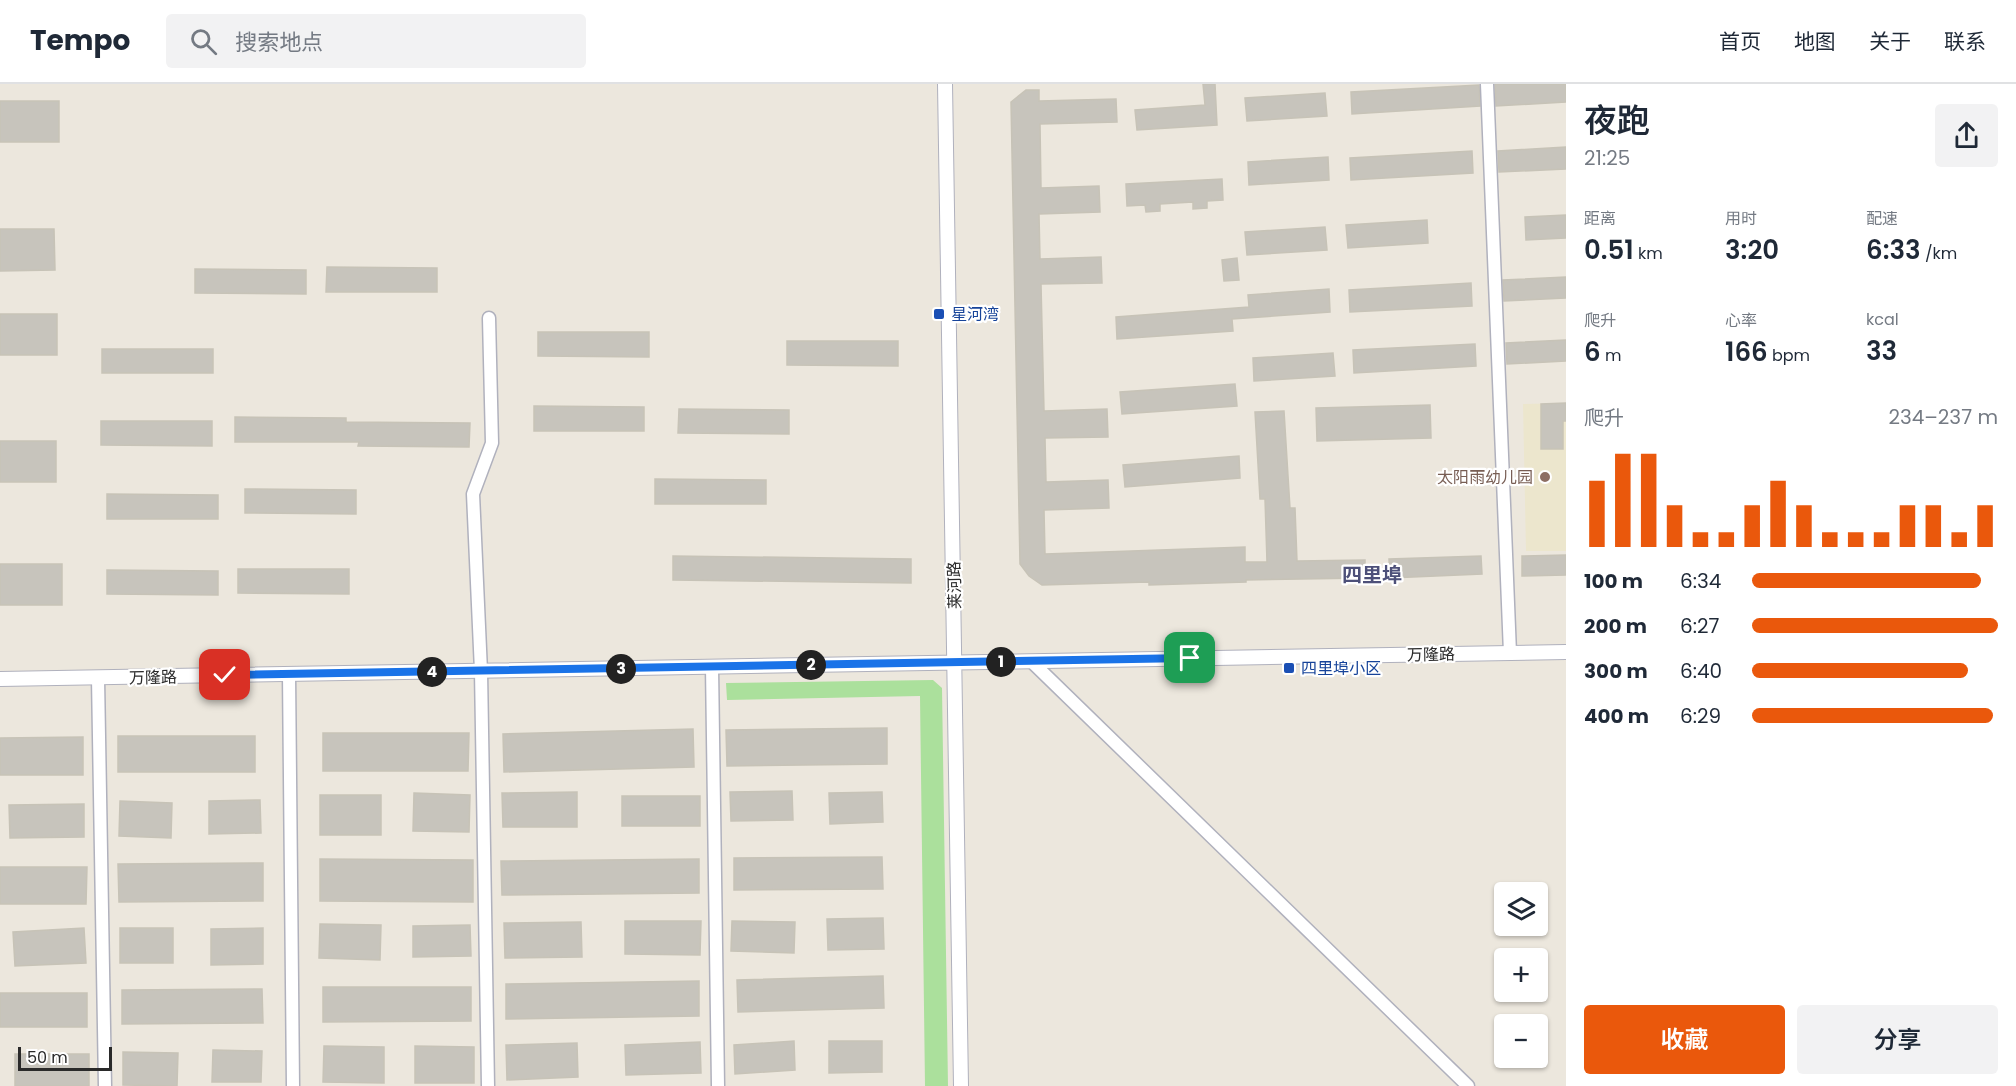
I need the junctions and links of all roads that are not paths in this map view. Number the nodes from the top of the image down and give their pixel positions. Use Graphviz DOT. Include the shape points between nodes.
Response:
graph roads {
  1 [pos="945,84"];
  2 [pos="1487,84"];
  3 [pos="489,318"];
  4 [pos="1566,652"];
  5 [pos="1510,653"];
  6 [pos="1032,662"];
  7 [pos="955,663"];
  8 [pos="712,667"];
  9 [pos="481,671"];
  10 [pos="289,674"];
  11 [pos="98,678"];
  12 [pos="0,680"];
  13 [pos="105,1086"];
  14 [pos="293,1086"];
  15 [pos="488,1086"];
  16 [pos="718,1086"];
  17 [pos="961,1086"];
  18 [pos="1468,1086"];
  1 -- 7 [label="street, 莱河路"];
  2 -- 5 [label="street"];
  3 -- 9 [label="street" via="492,443 473,494"];
  4 -- 5 [label="street, 万隆路"];
  5 -- 6 [label="street, 万隆路"];
  6 -- 7 [label="street, 万隆路"];
  6 -- 18 [label="street"];
  7 -- 8 [label="street, 万隆路"];
  7 -- 17 [label="street, 莱河路"];
  8 -- 9 [label="street, 万隆路"];
  8 -- 16 [label="street"];
  9 -- 10 [label="street, 万隆路"];
  9 -- 15 [label="street"];
  10 -- 11 [label="street, 万隆路"];
  10 -- 14 [label="street"];
  11 -- 12 [label="street, 万隆路"];
  11 -- 13 [label="street"];
}
